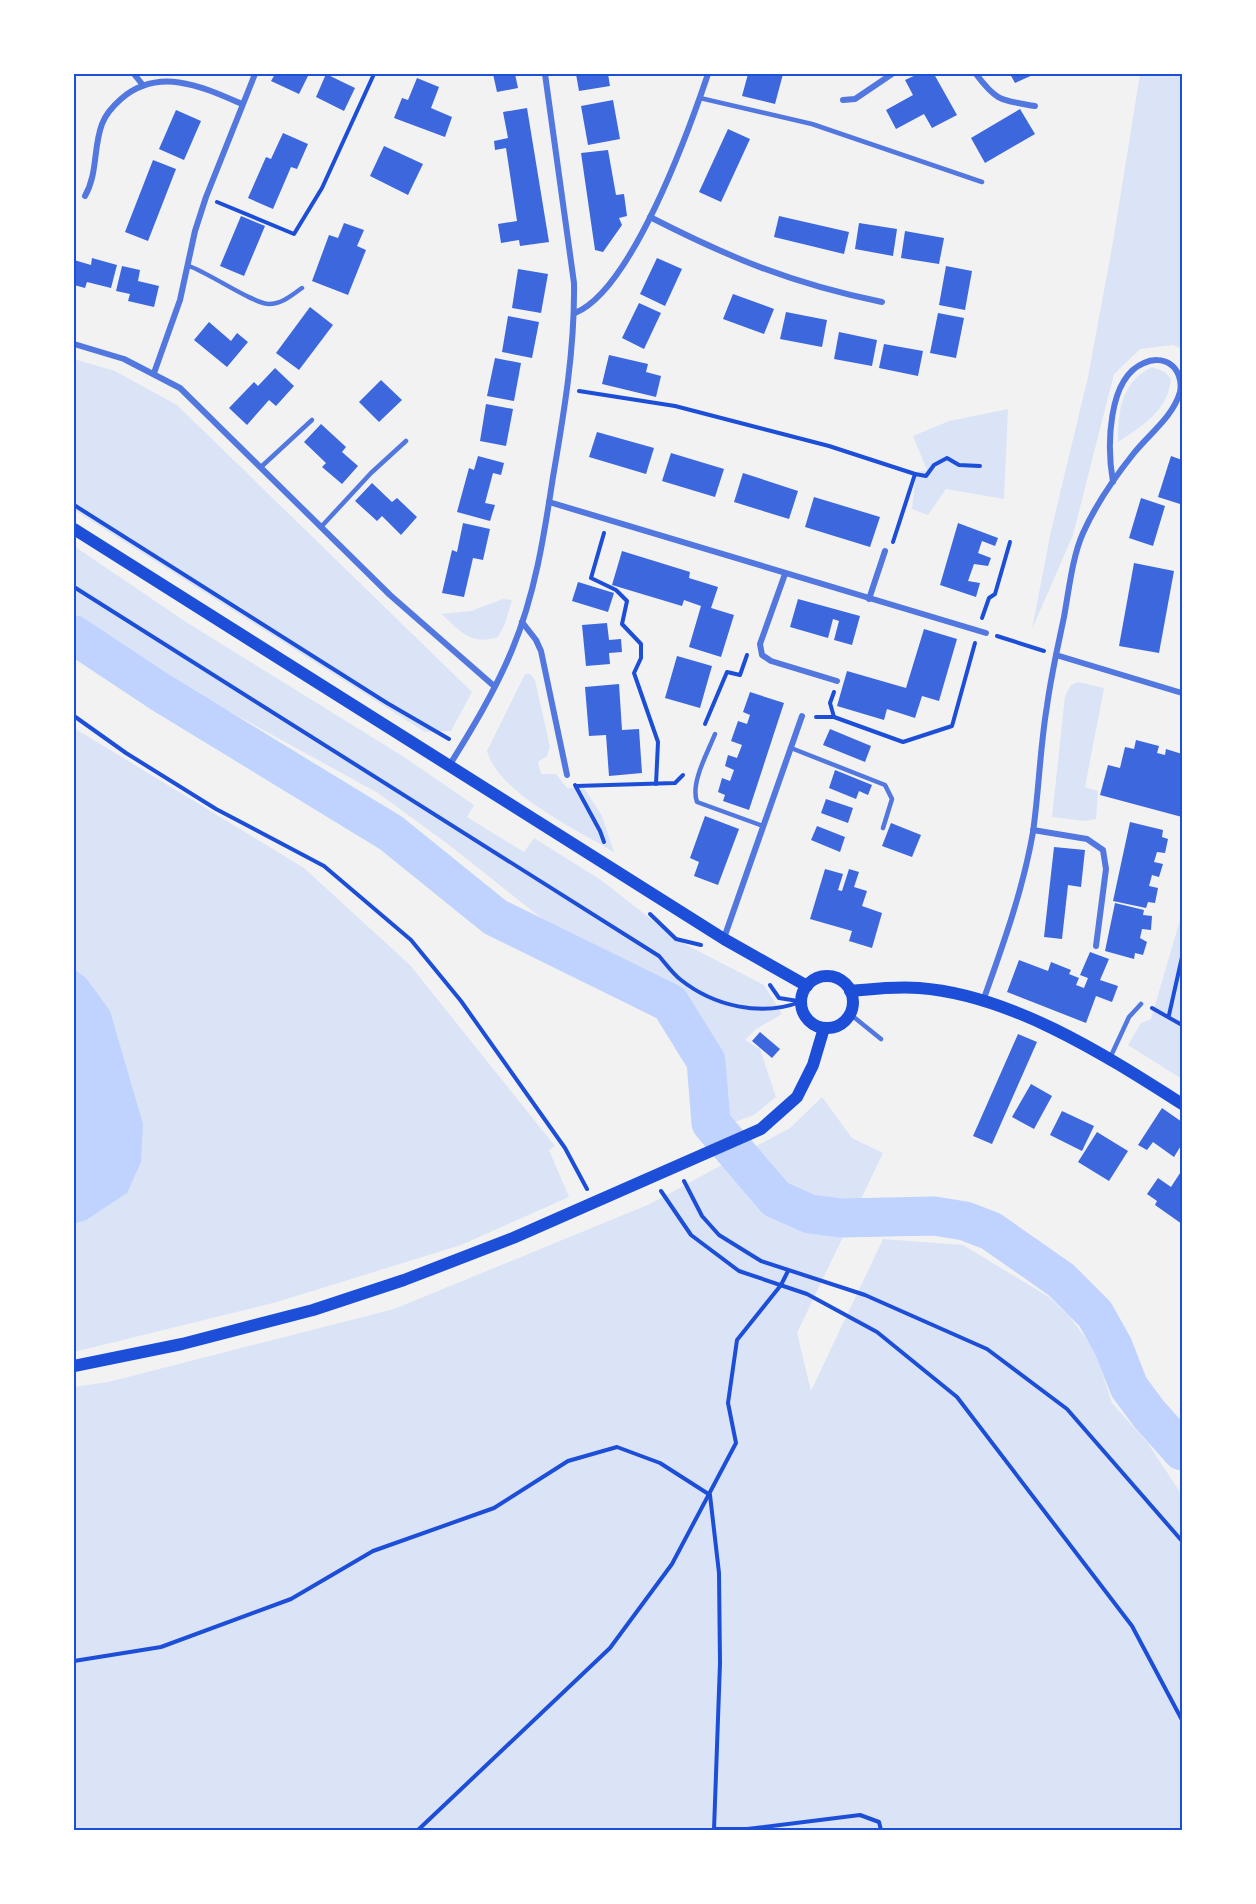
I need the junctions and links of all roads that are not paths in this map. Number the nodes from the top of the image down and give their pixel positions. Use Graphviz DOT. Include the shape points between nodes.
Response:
graph roads {
  1 [pos="134,74"];
  2 [pos="255,74"];
  3 [pos="545,74"];
  4 [pos="708,74"];
  5 [pos="892,74"];
  6 [pos="976,74"];
  7 [pos="142,84"];
  8 [pos="700,98"];
  9 [pos="843,100"];
  10 [pos="242,104"];
  11 [pos="1035,105"];
  12 [pos="982,182"];
  13 [pos="85,196"];
  14 [pos="650,216"];
  15 [pos="189,266"];
  16 [pos="302,288"];
  17 [pos="882,302"];
  18 [pos="575,313"];
  19 [pos="74,344"];
  20 [pos="154,373"];
  21 [pos="312,420"];
  22 [pos="406,441"];
  23 [pos="261,467"];
  24 [pos="1113,482"];
  25 [pos="549,502"];
  26 [pos="321,526"];
  27 [pos="74,529"];
  28 [pos="885,551"];
  29 [pos="785,574"];
  30 [pos="869,599"];
  31 [pos="522,622"];
  32 [pos="987,633"];
  33 [pos="1056,655"];
  34 [pos="837,681"];
  35 [pos="494,686"];
  36 [pos="1182,693"];
  37 [pos="802,716"];
  38 [pos="715,734"];
  39 [pos="791,748"];
  40 [pos="449,766"];
  41 [pos="567,775"];
  42 [pos="763,826"];
  43 [pos="883,828"];
  44 [pos="1033,830"];
  45 [pos="724,939"];
  46 [pos="1096,946"];
  47 [pos="807,986"];
  48 [pos="850,991"];
  49 [pos="983,1001"];
  50 [pos="1142,1004"];
  51 [pos="850,1014"];
  52 [pos="824,1028"];
  53 [pos="880,1039"];
  54 [pos="1110,1058"];
  55 [pos="1182,1104"];
  56 [pos="74,1366"];
  1 -- 7 [label="street"];
  2 -- 10 [label="street"];
  3 -- 18 [label="street" via="571,249"];
  4 -- 8 [label="street"];
  5 -- 9 [label="street" via="855,99"];
  6 -- 11 [label="street" via="999,99"];
  7 -- 10 [label="street" via="181,81"];
  7 -- 13 [label="street" via="111,108 101,125 95,172"];
  8 -- 12 [label="lane" via="812,124"];
  8 -- 14 [label="street" via="682,149"];
  10 -- 15 [label="street" via="206,197"];
  14 -- 17 [label="street" via="761,269"];
  14 -- 18 [label="street" via="610,282 588,308"];
  15 -- 16 [label="lane" via="207,272 257,302 282,301"];
  15 -- 20 [label="street"];
  18 -- 25 [label="street" via="568,389"];
  19 -- 20 [label="street"];
  20 -- 23 [label="street" via="180,388"];
  21 -- 23 [label="lane"];
  22 -- 26 [label="lane"];
  23 -- 26 [label="street"];
  24 -- 24 [label="street" via="1160,426 1180,393 1177,370 1169,363 1159,360 1139,365 1129,372 1122,385 1114,405 1110,439"];
  24 -- 33 [label="street" via="1082,535"];
  25 -- 29 [label="street"];
  25 -- 31 [label="street"];
  26 -- 35 [label="street" via="390,595"];
  27 -- 40 [label="main road"];
  28 -- 30 [label="street"];
  29 -- 30 [label="street"];
  29 -- 34 [label="street" via="760,644 762,655"];
  30 -- 32 [label="street"];
  31 -- 35 [label="street"];
  31 -- 41 [label="street" via="541,651"];
  33 -- 36 [label="street"];
  33 -- 44 [label="street"];
  35 -- 40 [label="street"];
  37 -- 39 [label="street"];
  38 -- 42 [label="lane" via="696,785 697,802"];
  39 -- 42 [label="street"];
  39 -- 43 [label="lane" via="885,785 892,799"];
  40 -- 45 [label="main road"];
  42 -- 45 [label="street"];
  44 -- 46 [label="street" via="1087,839 1103,850 1106,869"];
  44 -- 49 [label="street" via="1020,894"];
  45 -- 47 [label="main road"];
  47 -- 48 [label="main road" via="830,976"];
  47 -- 52 [label="main road" via="802,1009 811,1022"];
  48 -- 49 [label="main road" via="919,988"];
  48 -- 51 [label="main road"];
  49 -- 54 [label="main road"];
  50 -- 54 [label="lane" via="1130,1017"];
  51 -- 52 [label="main road" via="839,1025"];
  51 -- 53 [label="lane"];
  52 -- 56 [label="main road" via="813,1065 797,1097 761,1129 404,1280 313,1310 182,1344"];
  54 -- 55 [label="main road"];
}
